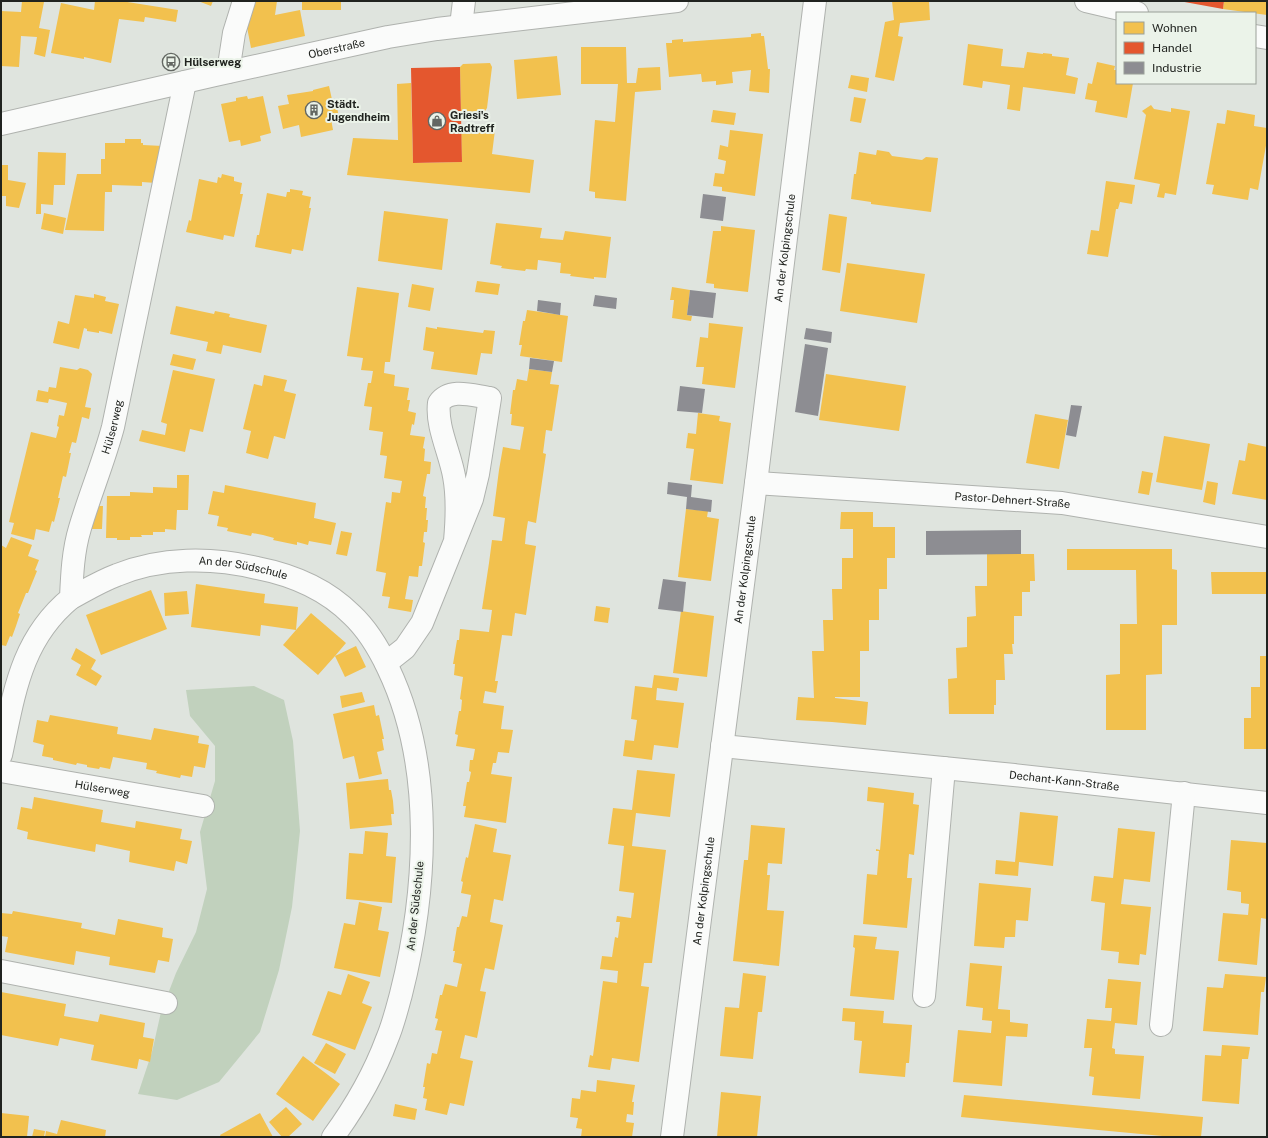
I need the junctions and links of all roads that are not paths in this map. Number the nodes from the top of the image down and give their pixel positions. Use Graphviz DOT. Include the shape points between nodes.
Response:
graph roads {
  1 [pos="244,1"];
  2 [pos="464,1"];
  3 [pos="677,1"];
  4 [pos="815,1"];
  5 [pos="1086,1"];
  6 [pos="1133,12"];
  7 [pos="461,26"];
  8 [pos="1256,36"];
  9 [pos="1267,38"];
  10 [pos="228,72"];
  11 [pos="185,82"];
  12 [pos="1,124"];
  13 [pos="756,483"];
  14 [pos="1267,537"];
  15 [pos="455,541"];
  16 [pos="71,598"];
  17 [pos="386,663"];
  18 [pos="8,685"];
  19 [pos="722,746"];
  20 [pos="1,755"];
  21 [pos="944,768"];
  22 [pos="1,771"];
  23 [pos="1184,793"];
  24 [pos="1267,803"];
  25 [pos="203,806"];
  26 [pos="1,972"];
  27 [pos="924,996"];
  28 [pos="166,1002"];
  29 [pos="1161,1025"];
  30 [pos="333,1137"];
  31 [pos="672,1137"];
  1 -- 10 [label="street" via="234,33"];
  2 -- 7 [label="street"];
  3 -- 7 [label="street, Oberstraße"];
  4 -- 13 [label="street, An der Kolpingschule"];
  5 -- 6 [label="street"];
  7 -- 10 [label="street, Oberstraße" via="388,37"];
  8 -- 9 [label="street"];
  10 -- 11 [label="street, Oberstraße"];
  11 -- 12 [label="street, Oberstraße"];
  11 -- 16 [label="street, Hülserweg" via="113,427 79,529 74,552"];
  13 -- 14 [label="street, Pastor-Dehnert-Straße" via="1062,503"];
  13 -- 19 [label="street, An der Kolpingschule"];
  15 -- 15 [label="street" via="455,481 439,418 439,403 453,394 490,398 474,491"];
  15 -- 17 [label="street" via="422,623 405,648"];
  16 -- 17 [label="street, An der Südschule" via="119,574 154,564 214,561 252,566 291,577 332,597 353,615 371,637"];
  16 -- 18 [label="street" via="53,615"];
  17 -- 30 [label="street, An der Südschule" via="405,711 418,774 421,820 418,900 408,964 388,1039 365,1086"];
  18 -- 20 [label="street"];
  19 -- 21 [label="street, Dechant-Kann-Straße"];
  19 -- 31 [label="street, An der Kolpingschule"];
  21 -- 23 [label="street, Dechant-Kann-Straße"];
  21 -- 27 [label="street"];
  22 -- 25 [label="street, Hülserweg"];
  23 -- 24 [label="street, Dechant-Kann-Straße"];
  23 -- 29 [label="street"];
  26 -- 28 [label="street"];
}
